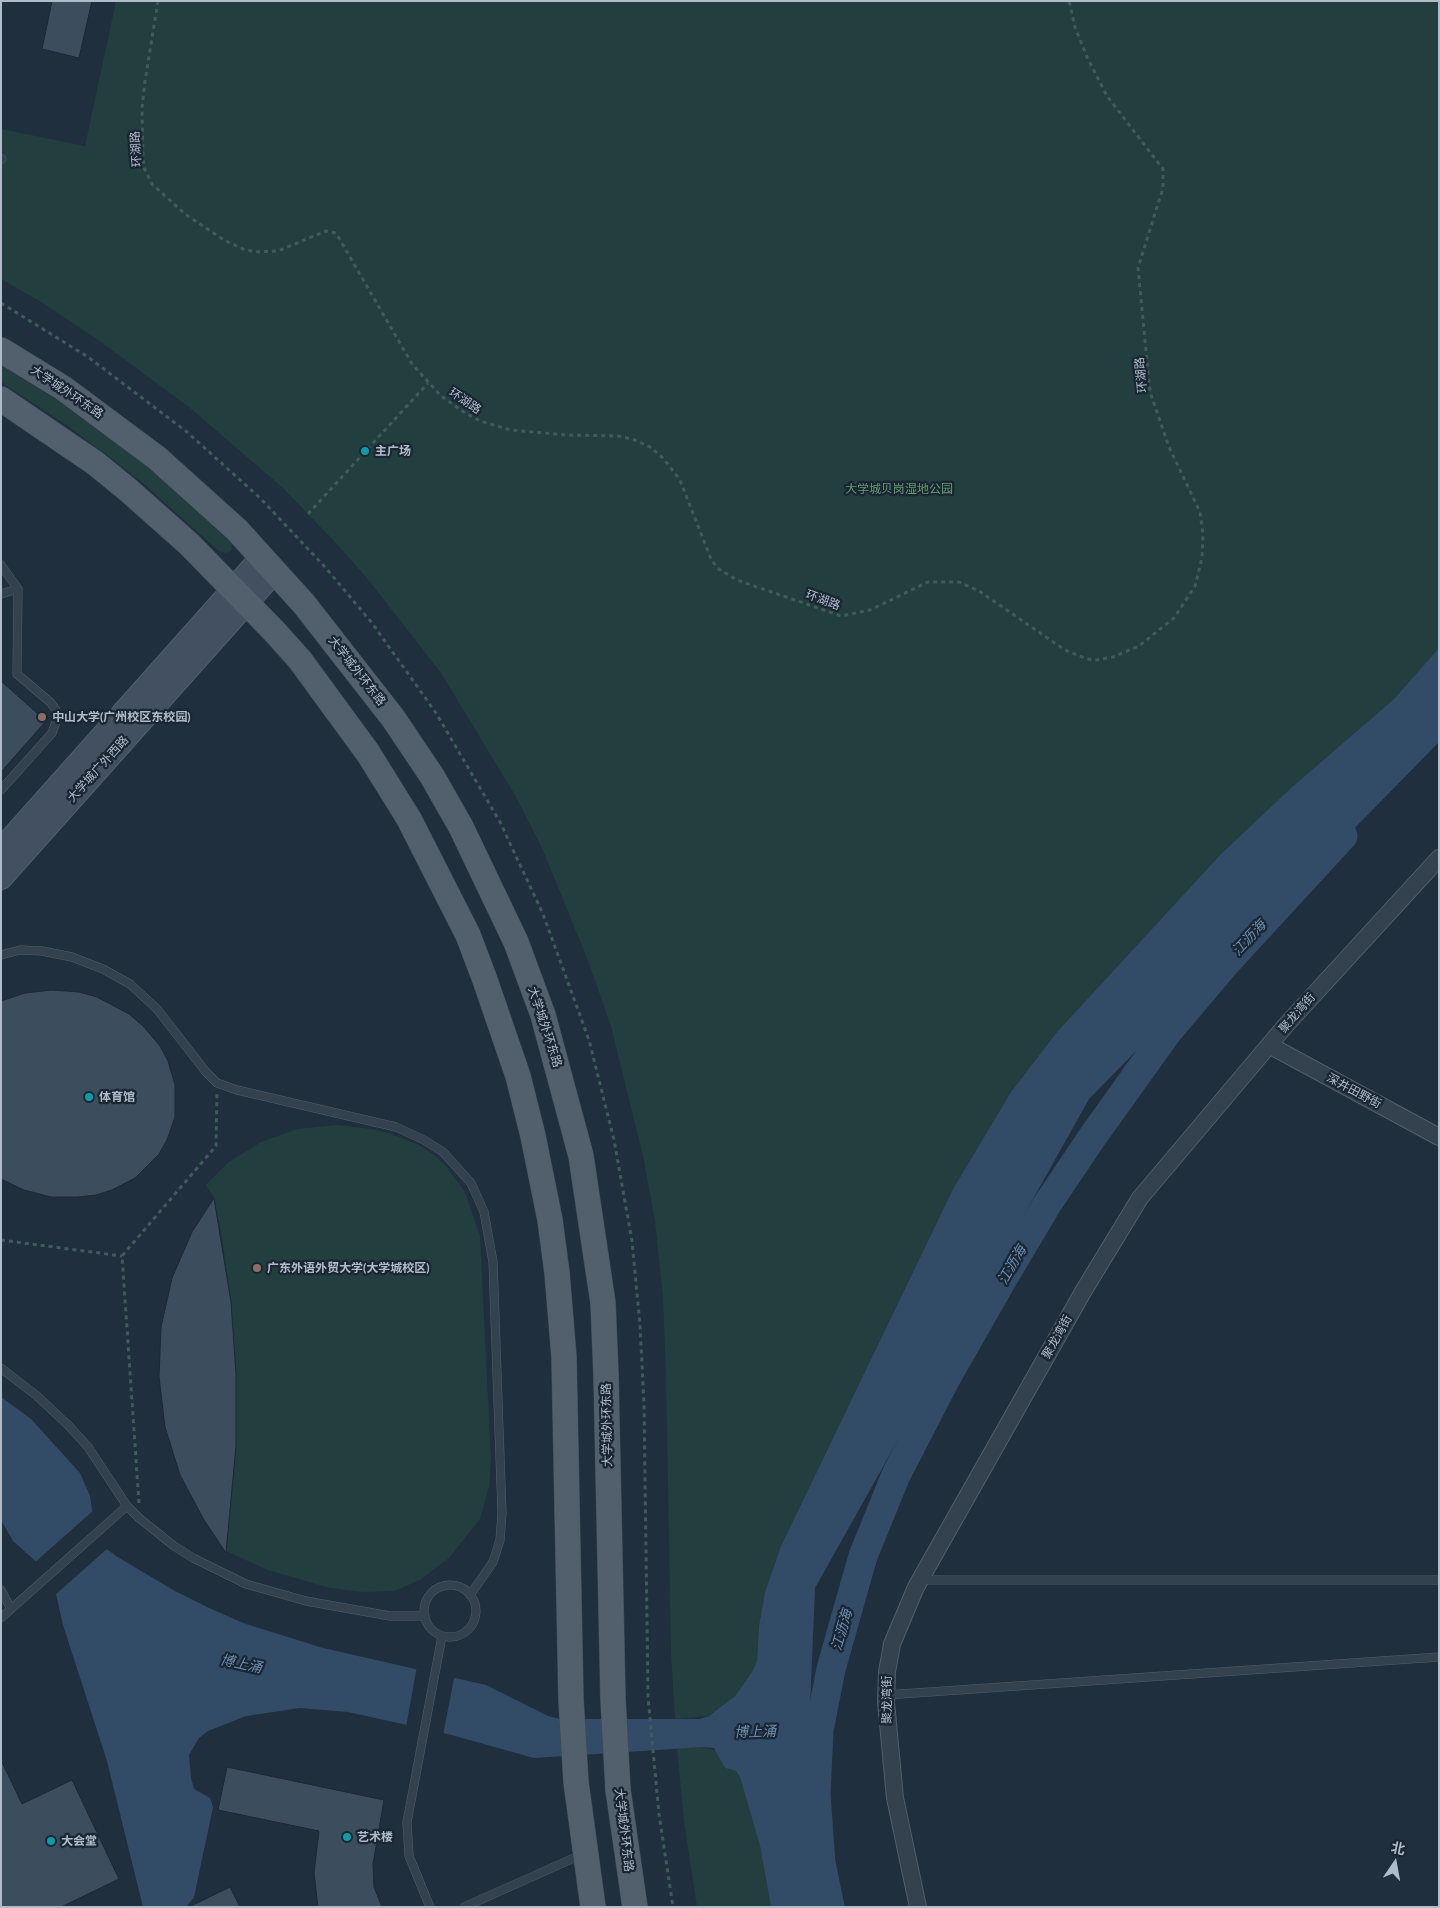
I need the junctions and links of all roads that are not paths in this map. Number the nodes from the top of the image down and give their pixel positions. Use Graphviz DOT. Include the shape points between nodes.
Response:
graph roads {
  1 [pos="1,350"];
  2 [pos="1,399"];
  3 [pos="268,564"];
  4 [pos="1,565"];
  5 [pos="18,589"];
  6 [pos="1,594"];
  7 [pos="240,596"];
  8 [pos="1,790"];
  9 [pos="1,850"];
  10 [pos="1439,858"];
  11 [pos="1,878"];
  12 [pos="1,955"];
  13 [pos="1269,1045"];
  14 [pos="1439,1137"];
  15 [pos="1,1368"];
  16 [pos="127,1506"];
  17 [pos="920,1580"];
  18 [pos="1439,1580"];
  19 [pos="1,1590"];
  20 [pos="470,1595"];
  21 [pos="11,1609"];
  22 [pos="425,1616"];
  23 [pos="1,1618"];
  24 [pos="442,1636"];
  25 [pos="1439,1657"];
  26 [pos="886,1695"];
  27 [pos="626,1856"];
  28 [pos="586,1858"];
  29 [pos="632,1902"];
  30 [pos="430,1907"];
  31 [pos="464,1907"];
  32 [pos="593,1907"];
  33 [pos="918,1907"];
  1 -- 3 [label="main road, 大学城外环东路" via="63,388 157,458 237,530"];
  2 -- 7 [label="main road" via="128,489"];
  3 -- 7 [label="main road, 大学城广外西路"];
  3 -- 27 [label="main road, 大学城外环东路" via="304,604 393,718 461,827 516,942 543,1015 563,1085 581,1156 602,1302 613,1699 618,1790"];
  4 -- 5 [label="lane"];
  5 -- 6 [label="lane"];
  5 -- 8 [label="lane" via="17,674 50,702 56,710 57,719 52,733"];
  7 -- 9 [label="main road, 大学城广外西路"];
  7 -- 11 [label="main road, 大学城广外西路"];
  7 -- 28 [label="main road" via="300,660 340,712 409,819 468,935 518,1076 549,1211 562,1321 571,1700 576,1782"];
  10 -- 13 [label="street, 聚龙湾街" via="1380,919"];
  12 -- 20 [label="lane" via="20,950 56,953 119,976 157,1009 217,1083 396,1127 443,1152 471,1183 484,1212 493,1262 502,1513 500,1540 493,1562"];
  13 -- 14 [label="street, 深井田野街"];
  13 -- 17 [label="street, 聚龙湾街" via="1129,1214"];
  15 -- 16 [label="lane" via="69,1426 88,1447"];
  16 -- 21 [label="lane"];
  16 -- 22 [label="lane" via="187,1554 246,1584 315,1603 390,1616"];
  17 -- 18 [label="lane"];
  17 -- 26 [label="street, 聚龙湾街" via="892,1644"];
  19 -- 21 [label="lane"];
  20 -- 22 [label="lane" via="454,1586 436,1590 425,1604"];
  20 -- 24 [label="lane" via="476,1612 470,1628 460,1635"];
  21 -- 23 [label="lane"];
  22 -- 24 [label="lane" via="433,1630"];
  24 -- 30 [label="lane" via="407,1834 412,1867"];
  25 -- 26 [label="lane"];
  26 -- 33 [label="street, 聚龙湾街" via="895,1798"];
  27 -- 28 [label="main road" via="611,1864"];
  27 -- 29 [label="main road, 大学城外环东路"];
  28 -- 31 [label="lane"];
  28 -- 32 [label="main road"];
}
